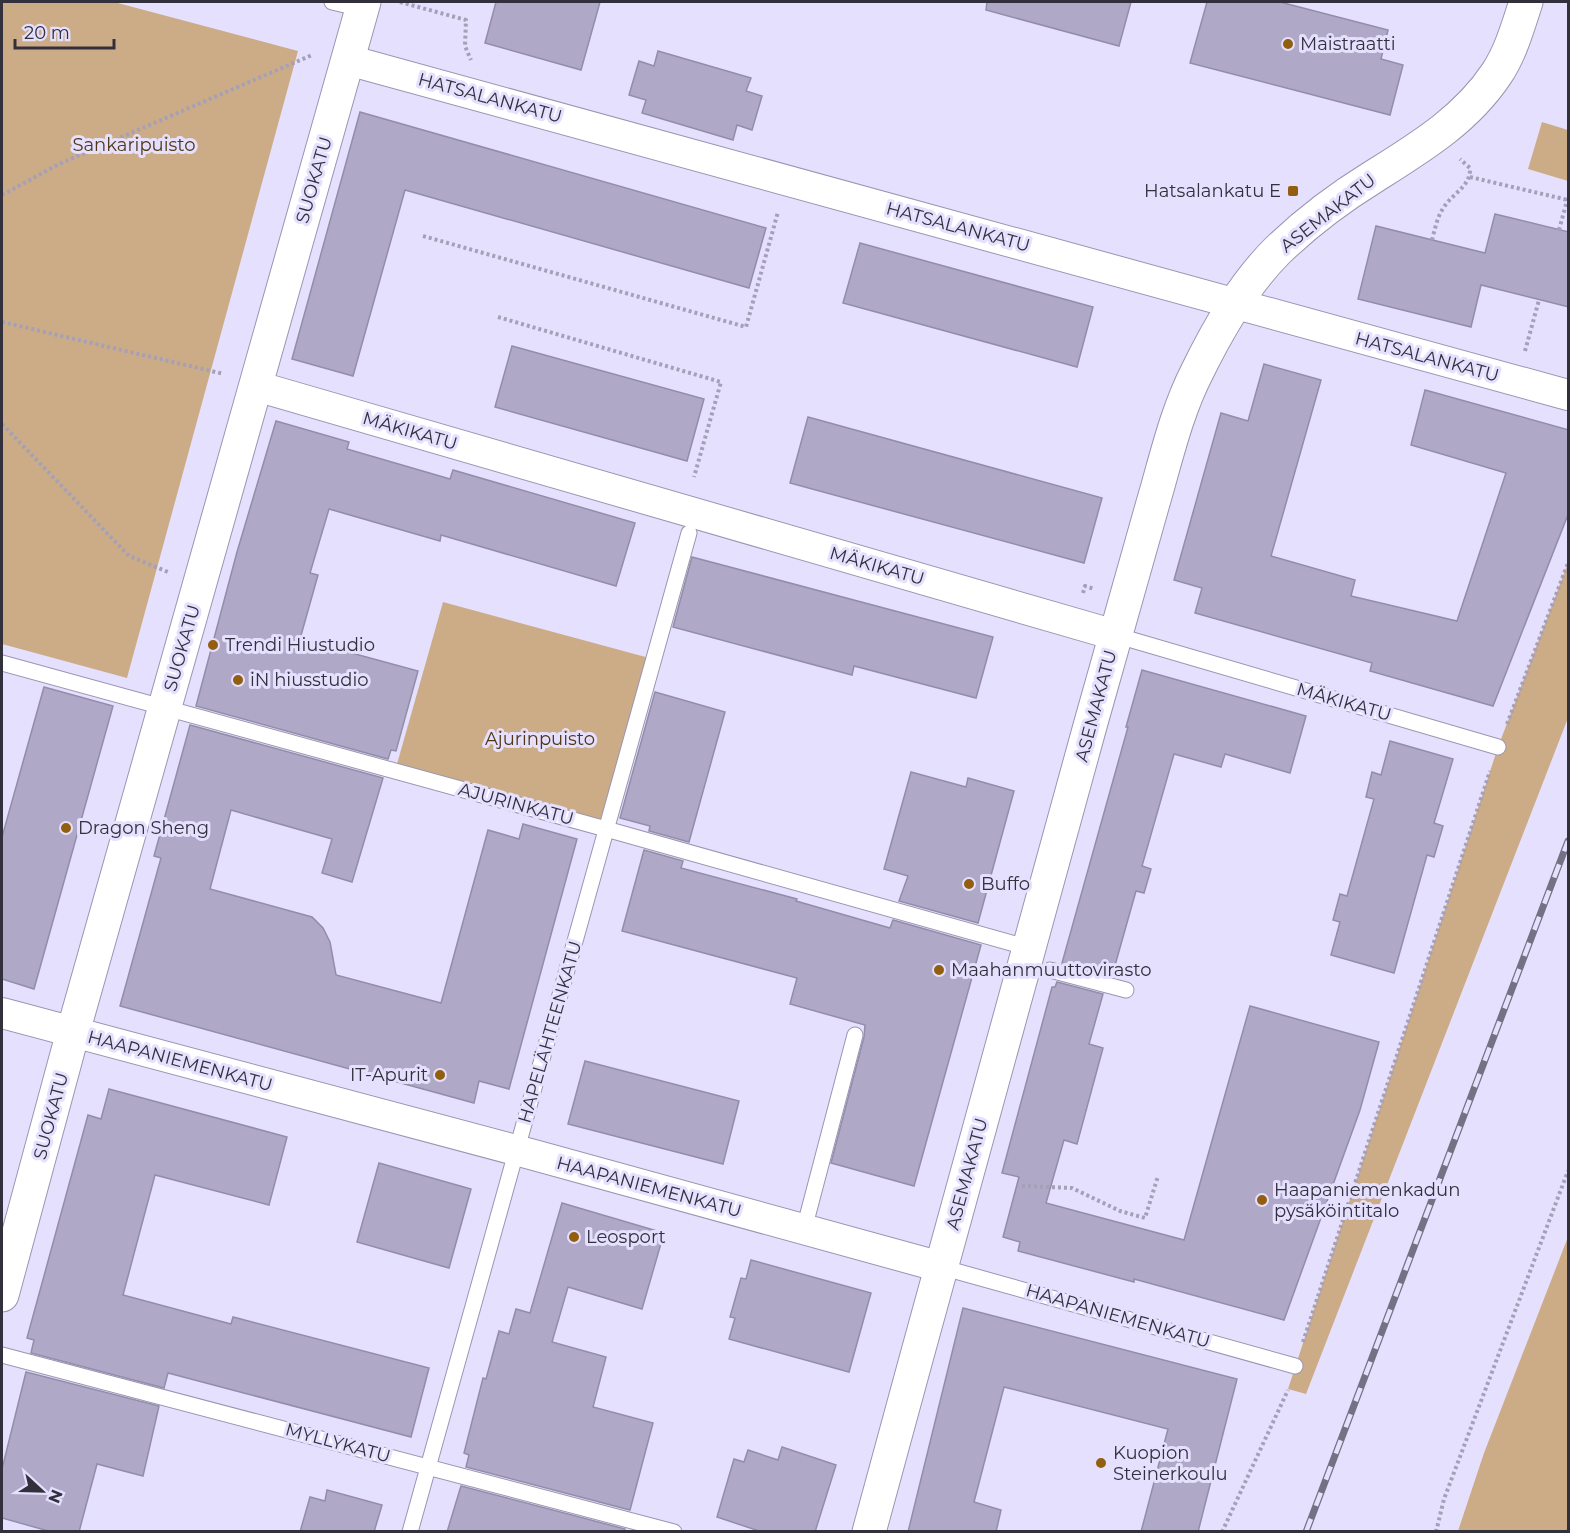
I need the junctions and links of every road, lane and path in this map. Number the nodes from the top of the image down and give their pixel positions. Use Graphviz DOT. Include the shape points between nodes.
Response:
graph roads {
  1 [pos="400,2"];
  2 [pos="1526,2"];
  3 [pos="353,4"];
  4 [pos="312,55"];
  5 [pos="348,60"];
  6 [pos="475,64"];
  7 [pos="1455,155"];
  8 [pos="1470,177"];
  9 [pos="2,195"];
  10 [pos="1568,199"];
  11 [pos="779,208"];
  12 [pos="1559,230"];
  13 [pos="423,236"];
  14 [pos="1432,240"];
  15 [pos="1539,300"];
  16 [pos="1235,303"];
  17 [pos="498,317"];
  18 [pos="2,322"];
  19 [pos="224,374"];
  20 [pos="1516,381"];
  21 [pos="256,386"];
  22 [pos="1569,395"];
  23 [pos="2,424"];
  24 [pos="694,477"];
  25 [pos="689,533"];
  26 [pos="1569,563"];
  27 [pos="169,572"];
  28 [pos="1115,635"];
  29 [pos="2,663"];
  30 [pos="165,708"];
  31 [pos="1498,747"];
  32 [pos="606,829"];
  33 [pos="1040,959"];
  34 [pos="1126,990"];
  35 [pos="2,1013"];
  36 [pos="73,1032"];
  37 [pos="855,1035"];
  38 [pos="516,1150"];
  39 [pos="1569,1171"];
  40 [pos="1158,1176"];
  41 [pos="1022,1186"];
  42 [pos="804,1229"];
  43 [pos="941,1267"];
  44 [pos="2,1295"];
  45 [pos="2,1355"];
  46 [pos="1295,1366"];
  47 [pos="1288,1389"];
  48 [pos="428,1467"];
  49 [pos="410,1532"];
  50 [pos="674,1532"];
  51 [pos="869,1532"];
  52 [pos="1222,1532"];
  53 [pos="1436,1532"];
  1 -- 6 [label="path" via="466,20 465,46"];
  2 -- 16 [label="main road, ASEMAKATU" via="1498,71 1475,101 1424,146 1345,195 1312,221 1277,252"];
  3 -- 5 [label="main road, SUOKATU"];
  4 -- 9 [label="path" via="59,164"];
  5 -- 16 [label="street, HATSALANKATU"];
  5 -- 21 [label="main road, SUOKATU"];
  7 -- 8 [label="path" via="1470,168"];
  8 -- 10 [label="path"];
  8 -- 14 [label="path" via="1443,209"];
  10 -- 12 [label="path"];
  11 -- 13 [label="path" via="746,327"];
  15 -- 20 [label="path"];
  16 -- 20 [label="street, HATSALANKATU"];
  16 -- 28 [label="main road, ASEMAKATU" via="1182,405"];
  17 -- 24 [label="path" via="721,382"];
  18 -- 19 [label="path"];
  20 -- 22 [label="street, HATSALANKATU"];
  21 -- 28 [label="street, MÄKIKATU"];
  21 -- 30 [label="main road, SUOKATU"];
  23 -- 27 [label="path" via="129,556"];
  25 -- 32 [label="lane, HAPELÄHTEENKATU"];
  26 -- 31 [label="path"];
  28 -- 31 [label="lane, MÄKIKATU"];
  28 -- 33 [label="main road, ASEMAKATU"];
  29 -- 30 [label="lane, AJURINKATU"];
  30 -- 32 [label="lane, AJURINKATU"];
  30 -- 36 [label="main road, SUOKATU"];
  31 -- 46 [label="path"];
  32 -- 33 [label="lane, AJURINKATU"];
  32 -- 38 [label="lane, HAPELÄHTEENKATU"];
  33 -- 34 [label="lane, AJURINKATU"];
  33 -- 43 [label="main road, ASEMAKATU"];
  35 -- 36 [label="street, HAAPANIEMENKATU"];
  36 -- 38 [label="street, HAAPANIEMENKATU"];
  36 -- 44 [label="main road, SUOKATU"];
  37 -- 42 [label="lane"];
  38 -- 42 [label="street, HAAPANIEMENKATU"];
  38 -- 48 [label="lane, HAPELÄHTEENKATU"];
  39 -- 53 [label="path" via="1443,1499"];
  40 -- 41 [label="path" via="1145,1218 1120,1211 1072,1188"];
  42 -- 43 [label="street, HAAPANIEMENKATU"];
  43 -- 46 [label="lane, HAAPANIEMENKATU"];
  43 -- 51 [label="main road, ASEMAKATU"];
  45 -- 48 [label="lane, MYLLYKATU"];
  47 -- 52 [label="path"];
  48 -- 49 [label="lane, HAPELÄHTEENKATU"];
  48 -- 50 [label="lane, MYLLYKATU"];
}
